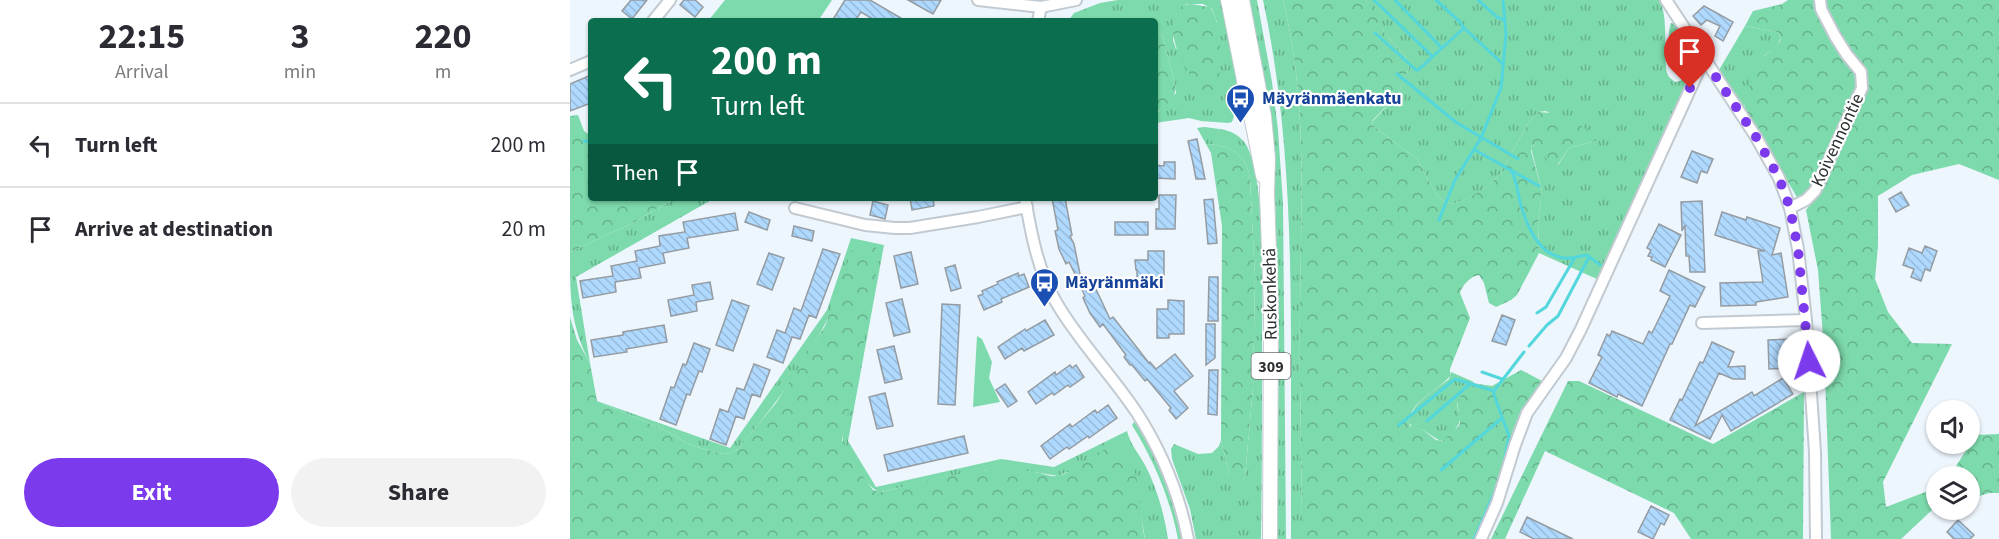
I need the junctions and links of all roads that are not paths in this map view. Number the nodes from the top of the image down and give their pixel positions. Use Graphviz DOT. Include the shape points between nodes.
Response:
graph roads {
  1 [pos="670,0"];
  2 [pos="978,0"];
  3 [pos="1076,0"];
  4 [pos="1228,0"];
  5 [pos="1242,0"];
  6 [pos="1666,0"];
  7 [pos="1820,0"];
  8 [pos="1041,7"];
  9 [pos="655,18"];
  10 [pos="1039,18"];
  11 [pos="1704,59"];
  12 [pos="588,62"];
  13 [pos="570,70"];
  14 [pos="1267,193"];
  15 [pos="1026,202"];
  16 [pos="795,208"];
  17 [pos="1790,208"];
  18 [pos="1806,320"];
  19 [pos="1702,323"];
  20 [pos="1188,539"];
  21 [pos="1270,539"];
  22 [pos="1481,539"];
  23 [pos="1816,539"];
  1 -- 9 [label="street"];
  2 -- 8 [label="street"];
  3 -- 8 [label="street"];
  4 -- 14 [label="main road, Ruskonkehä / 309"];
  5 -- 14 [label="main road, Ruskonkehä / 309" via="1264,116"];
  6 -- 11 [label="street"];
  7 -- 17 [label="street, Koivennontie" via="1835,36 1861,72 1862,88 1815,191"];
  8 -- 10 [label="street"];
  11 -- 17 [label="street" via="1756,137 1779,178"];
  11 -- 22 [label="street" via="1576,339 1520,428 1497,503"];
  12 -- 13 [label="street"];
  14 -- 21 [label="main road, Ruskonkehä / 309"];
  15 -- 16 [label="street" via="943,223 895,228"];
  15 -- 20 [label="street" via="1032,235 1055,301 1136,412 1156,446 1175,489"];
  17 -- 18 [label="street"];
  18 -- 19 [label="street"];
  18 -- 23 [label="street"];
}
